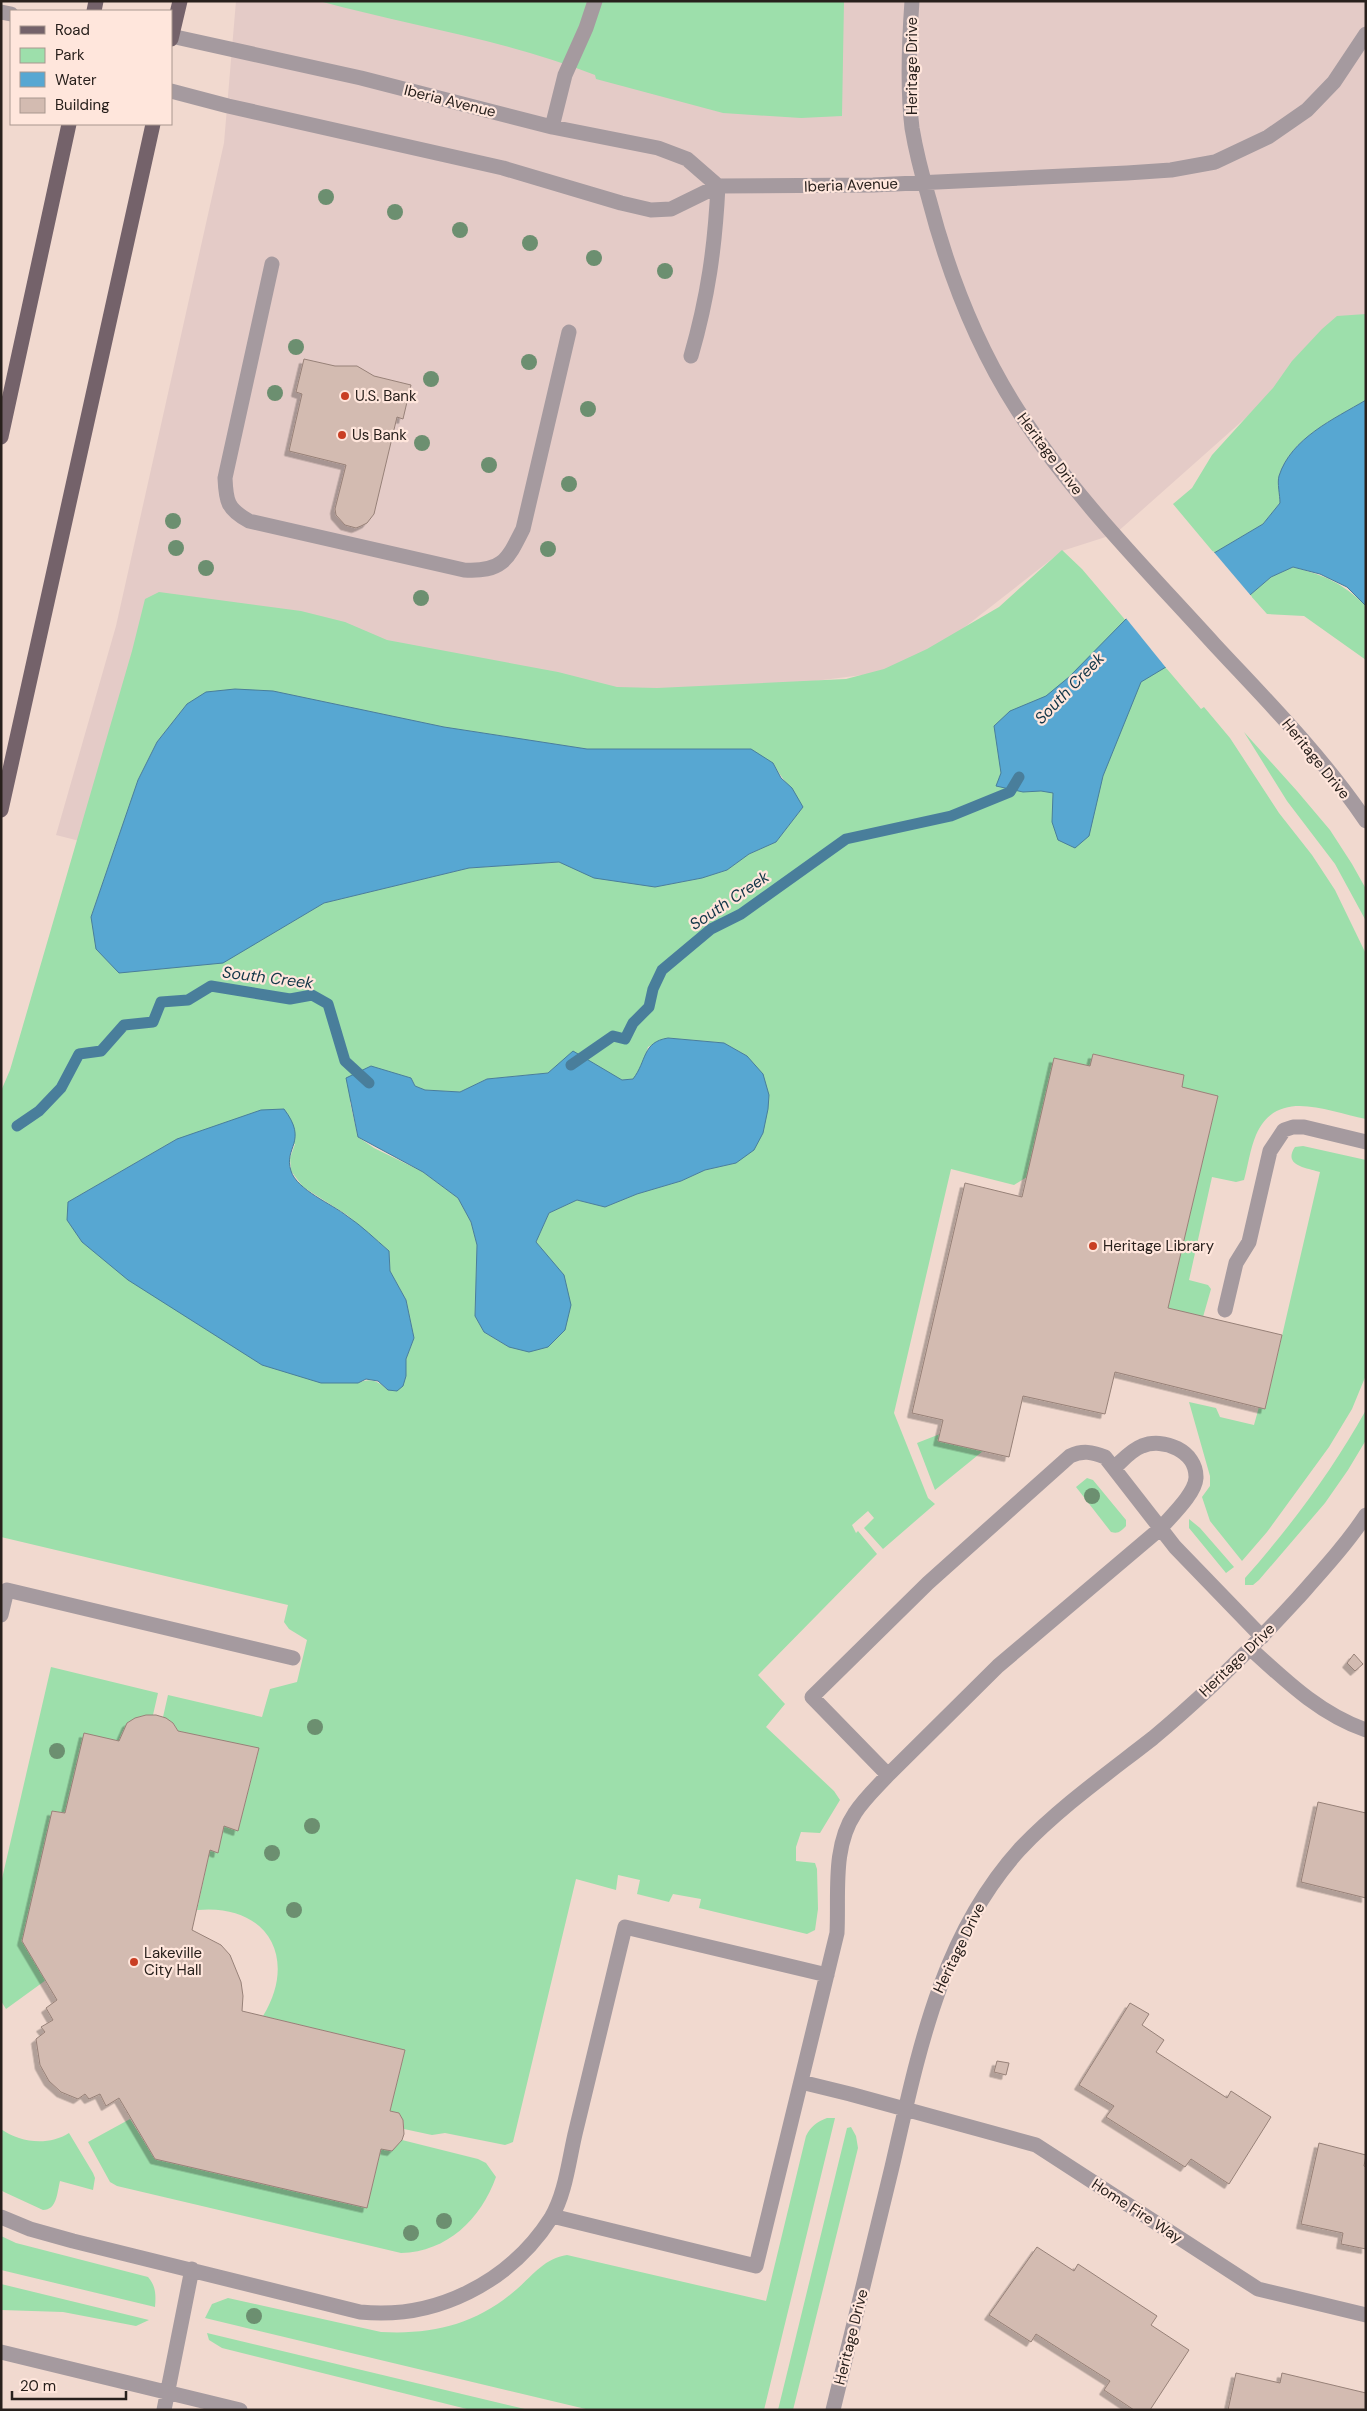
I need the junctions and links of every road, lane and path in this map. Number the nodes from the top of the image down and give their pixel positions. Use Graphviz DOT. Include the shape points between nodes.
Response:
graph roads {
  1 [pos="180,1"];
  2 [pos="595,1"];
  3 [pos="912,1"];
  4 [pos="1366,34"];
  5 [pos="172,37"];
  6 [pos="172,91"];
  7 [pos="69,125"];
  8 [pos="153,125"];
  9 [pos="552,127"];
  10 [pos="924,182"];
  11 [pos="718,186"];
  12 [pos="272,264"];
  13 [pos="568,332"];
  14 [pos="691,356"];
  15 [pos="1,437"];
  16 [pos="1,810"];
  17 [pos="1366,821"];
  18 [pos="1366,1142"];
  19 [pos="1225,1310"];
  20 [pos="1114,1468"];
  21 [pos="1366,1515"];
  22 [pos="1161,1528"];
  23 [pos="1,1615"];
  24 [pos="1262,1637"];
  25 [pos="1251,1649"];
  26 [pos="293,1658"];
  27 [pos="1366,1730"];
  28 [pos="888,1775"];
  29 [pos="827,1975"];
  30 [pos="801,2082"];
  31 [pos="906,2109"];
  32 [pos="552,2216"];
  33 [pos="1,2217"];
  34 [pos="192,2270"];
  35 [pos="1366,2314"];
  36 [pos="1,2352"];
  37 [pos="168,2392"];
  38 [pos="164,2410"];
  39 [pos="240,2410"];
  40 [pos="833,2410"];
  1 -- 5 [label="main road"];
  2 -- 9 [label="street" via="565,75"];
  3 -- 10 [label="street, Heritage Drive" via="912,126"];
  4 -- 10 [label="street, Iberia Avenue" via="1334,82 1308,110 1268,137 1215,162 1171,170"];
  5 -- 9 [label="street, Iberia Avenue" via="361,78"];
  6 -- 11 [label="street, Iberia Avenue" via="503,168 651,210 671,209"];
  7 -- 15 [label="main road"];
  8 -- 16 [label="main road"];
  9 -- 11 [label="street, Iberia Avenue" via="658,148 687,159"];
  10 -- 11 [label="street, Iberia Avenue"];
  10 -- 17 [label="street, Heritage Drive" via="939,237 974,330 999,379 1036,437 1082,497 1303,740"];
  11 -- 14 [label="street" via="710,280"];
  12 -- 13 [label="street" via="225,478 227,503 249,521 464,570 484,572 499,565 510,554 522,528"];
  18 -- 19 [label="street" via="1304,1127 1293,1126 1284,1130 1270,1151 1249,1242 1236,1263"];
  20 -- 22 [label="street"];
  20 -- 22 [label="street" via="1133,1451 1150,1444 1173,1446 1190,1458 1196,1478 1193,1488"];
  20 -- 28 [label="street" via="1105,1457 1095,1453 1079,1452 1070,1456 928,1583 812,1697"];
  21 -- 24 [label="street, Heritage Drive" via="1328,1564"];
  22 -- 24 [label="street" via="1175,1547"];
  22 -- 28 [label="street" via="998,1666"];
  23 -- 26 [label="street" via="7,1590"];
  24 -- 25 [label="street, Heritage Drive"];
  25 -- 27 [label="street" via="1318,1706 1340,1720"];
  25 -- 31 [label="street, Heritage Drive" via="1155,1736 1054,1814 985,1894 966,1927 935,1996"];
  28 -- 29 [label="street" via="855,1813 844,1836 838,1884 837,1934"];
  29 -- 30 [label="street"];
  29 -- 32 [label="street" via="625,1927 566,2172"];
  30 -- 31 [label="street, Home Fire Way"];
  30 -- 32 [label="street" via="756,2266"];
  31 -- 35 [label="street, Home Fire Way" via="1036,2145 1258,2289"];
  31 -- 40 [label="street, Heritage Drive"];
  32 -- 34 [label="street" via="521,2254 484,2285 449,2301 410,2310 379,2314 360,2312"];
  33 -- 34 [label="street" via="73,2241"];
  34 -- 37 [label="street"];
  36 -- 37 [label="street"];
  37 -- 38 [label="street"];
  37 -- 39 [label="street"];
}
